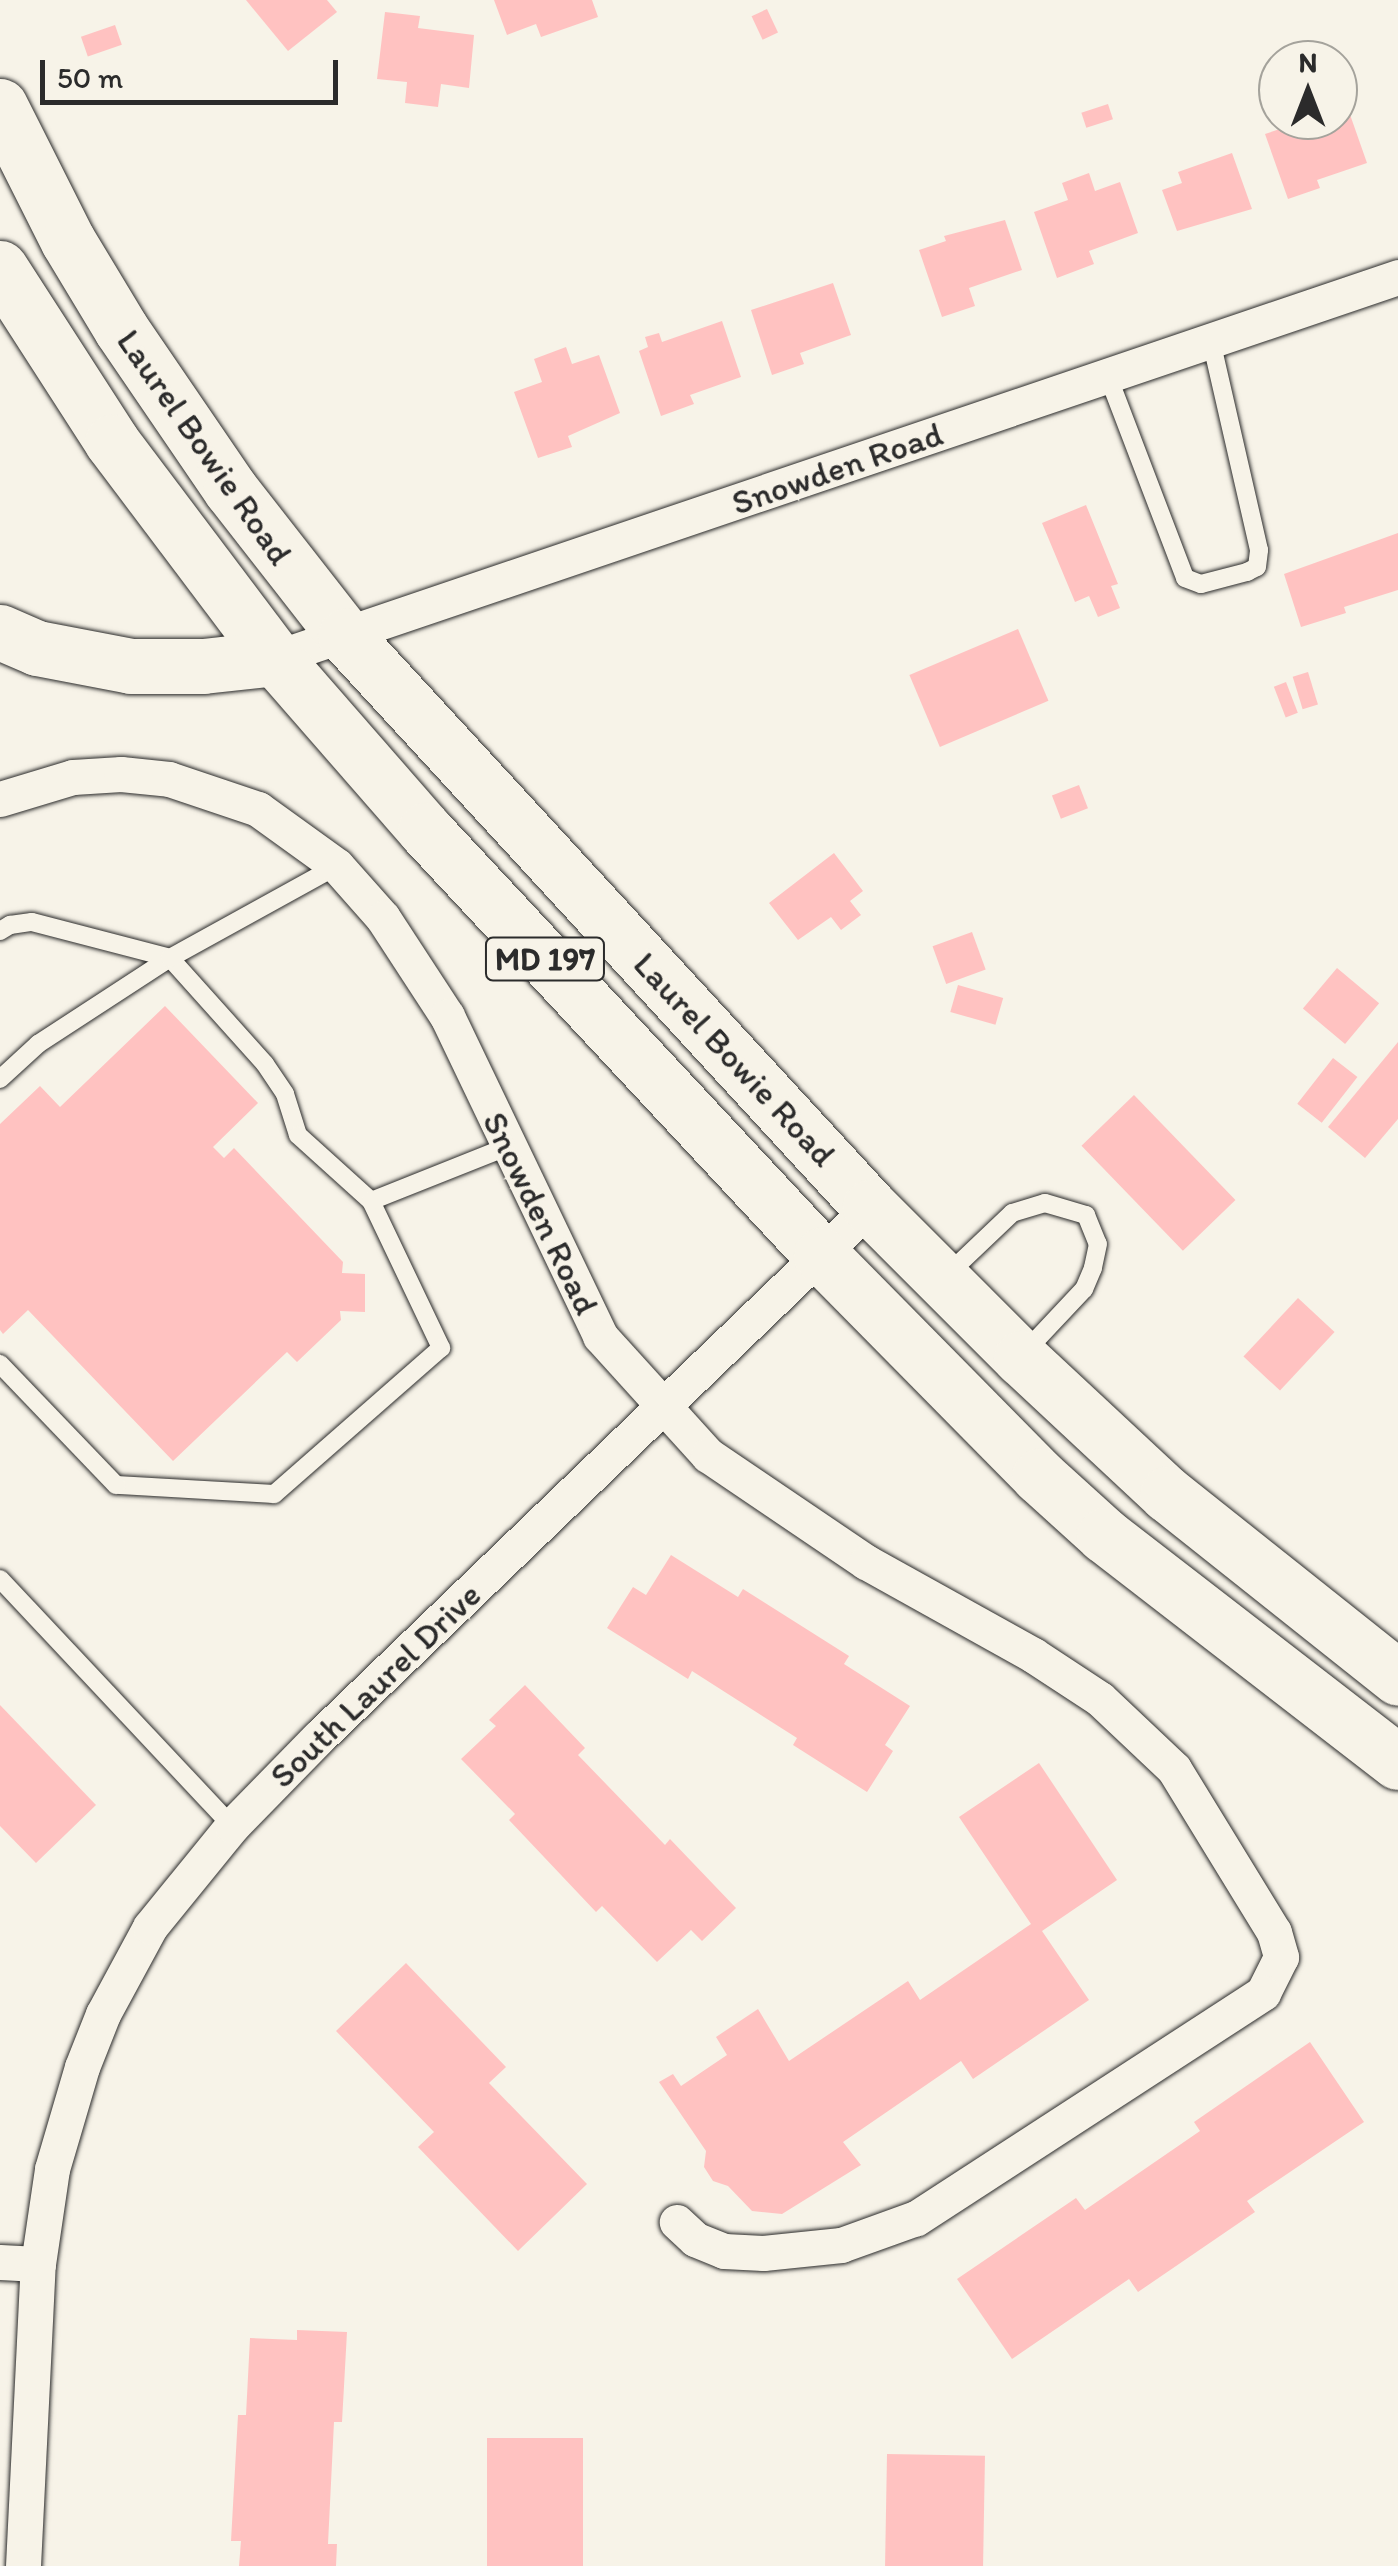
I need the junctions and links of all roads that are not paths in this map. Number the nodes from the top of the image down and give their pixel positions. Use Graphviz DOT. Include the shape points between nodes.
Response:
graph roads {
  1 [pos="0,106"];
  2 [pos="0,268"];
  3 [pos="1398,277"];
  4 [pos="1211,340"];
  5 [pos="1108,376"];
  6 [pos="0,632"];
  7 [pos="345,636"];
  8 [pos="275,658"];
  9 [pos="0,800"];
  10 [pos="337,866"];
  11 [pos="0,931"];
  12 [pos="170,958"];
  13 [pos="0,1079"];
  14 [pos="509,1146"];
  15 [pos="371,1201"];
  16 [pos="870,1206"];
  17 [pos="821,1255"];
  18 [pos="943,1280"];
  19 [pos="1021,1358"];
  20 [pos="0,1364"];
  21 [pos="664,1406"];
  22 [pos="0,1579"];
  23 [pos="1398,1678"];
  24 [pos="1398,1762"];
  25 [pos="232,1826"];
  26 [pos="677,2222"];
  27 [pos="0,2262"];
  28 [pos="38,2264"];
  29 [pos="24,2566"];
  1 -- 7 [label="main road, Laurel Bowie Road / MD 197" via="121,329 231,490"];
  2 -- 8 [label="main road, Laurel Bowie Road / MD 197" via="112,442"];
  3 -- 4 [label="street, Snowden Road"];
  4 -- 5 [label="street, Snowden Road"];
  4 -- 5 [label="lane" via="1259,550 1256,567 1247,572 1201,584 1185,578"];
  5 -- 7 [label="street, Snowden Road"];
  6 -- 8 [label="main road" via="37,648 131,666"];
  7 -- 8 [label="street, Snowden Road"];
  7 -- 16 [label="main road, Laurel Bowie Road / MD 197"];
  8 -- 17 [label="main road, Laurel Bowie Road / MD 197" via="438,844"];
  9 -- 10 [label="street, Snowden Road" via="73,777 170,779 258,809"];
  10 -- 12 [label="lane"];
  10 -- 14 [label="street, Snowden Road" via="422,971"];
  11 -- 12 [label="lane" via="32,922"];
  12 -- 13 [label="lane" via="38,1044"];
  12 -- 15 [label="lane" via="266,1064 298,1135"];
  14 -- 15 [label="lane"];
  14 -- 21 [label="street, Snowden Road" via="600,1336"];
  15 -- 20 [label="lane" via="441,1348 274,1494 116,1485"];
  16 -- 17 [label="street, South Laurel Drive"];
  16 -- 18 [label="main road, Laurel Bowie Road / MD 197"];
  17 -- 21 [label="street, South Laurel Drive"];
  17 -- 24 [label="main road, Laurel Bowie Road / MD 197" via="1104,1535"];
  18 -- 19 [label="main road, Laurel Bowie Road / MD 197"];
  18 -- 19 [label="lane" via="1012,1212 1045,1202 1086,1215 1098,1244 1094,1268 1084,1289"];
  19 -- 23 [label="main road, Laurel Bowie Road / MD 197" via="1167,1494"];
  21 -- 25 [label="street, South Laurel Drive"];
  21 -- 26 [label="street, Snowden Road" via="708,1456 866,1562 1100,1699 1174,1769 1242,1874 1281,1957 1263,1993 916,2218 841,2245 763,2253 724,2251 695,2239"];
  22 -- 25 [label="lane"];
  25 -- 28 [label="street, South Laurel Drive" via="150,1927 103,2014 52,2168"];
  27 -- 28 [label="street"];
  28 -- 29 [label="street, South Laurel Drive"];
}
